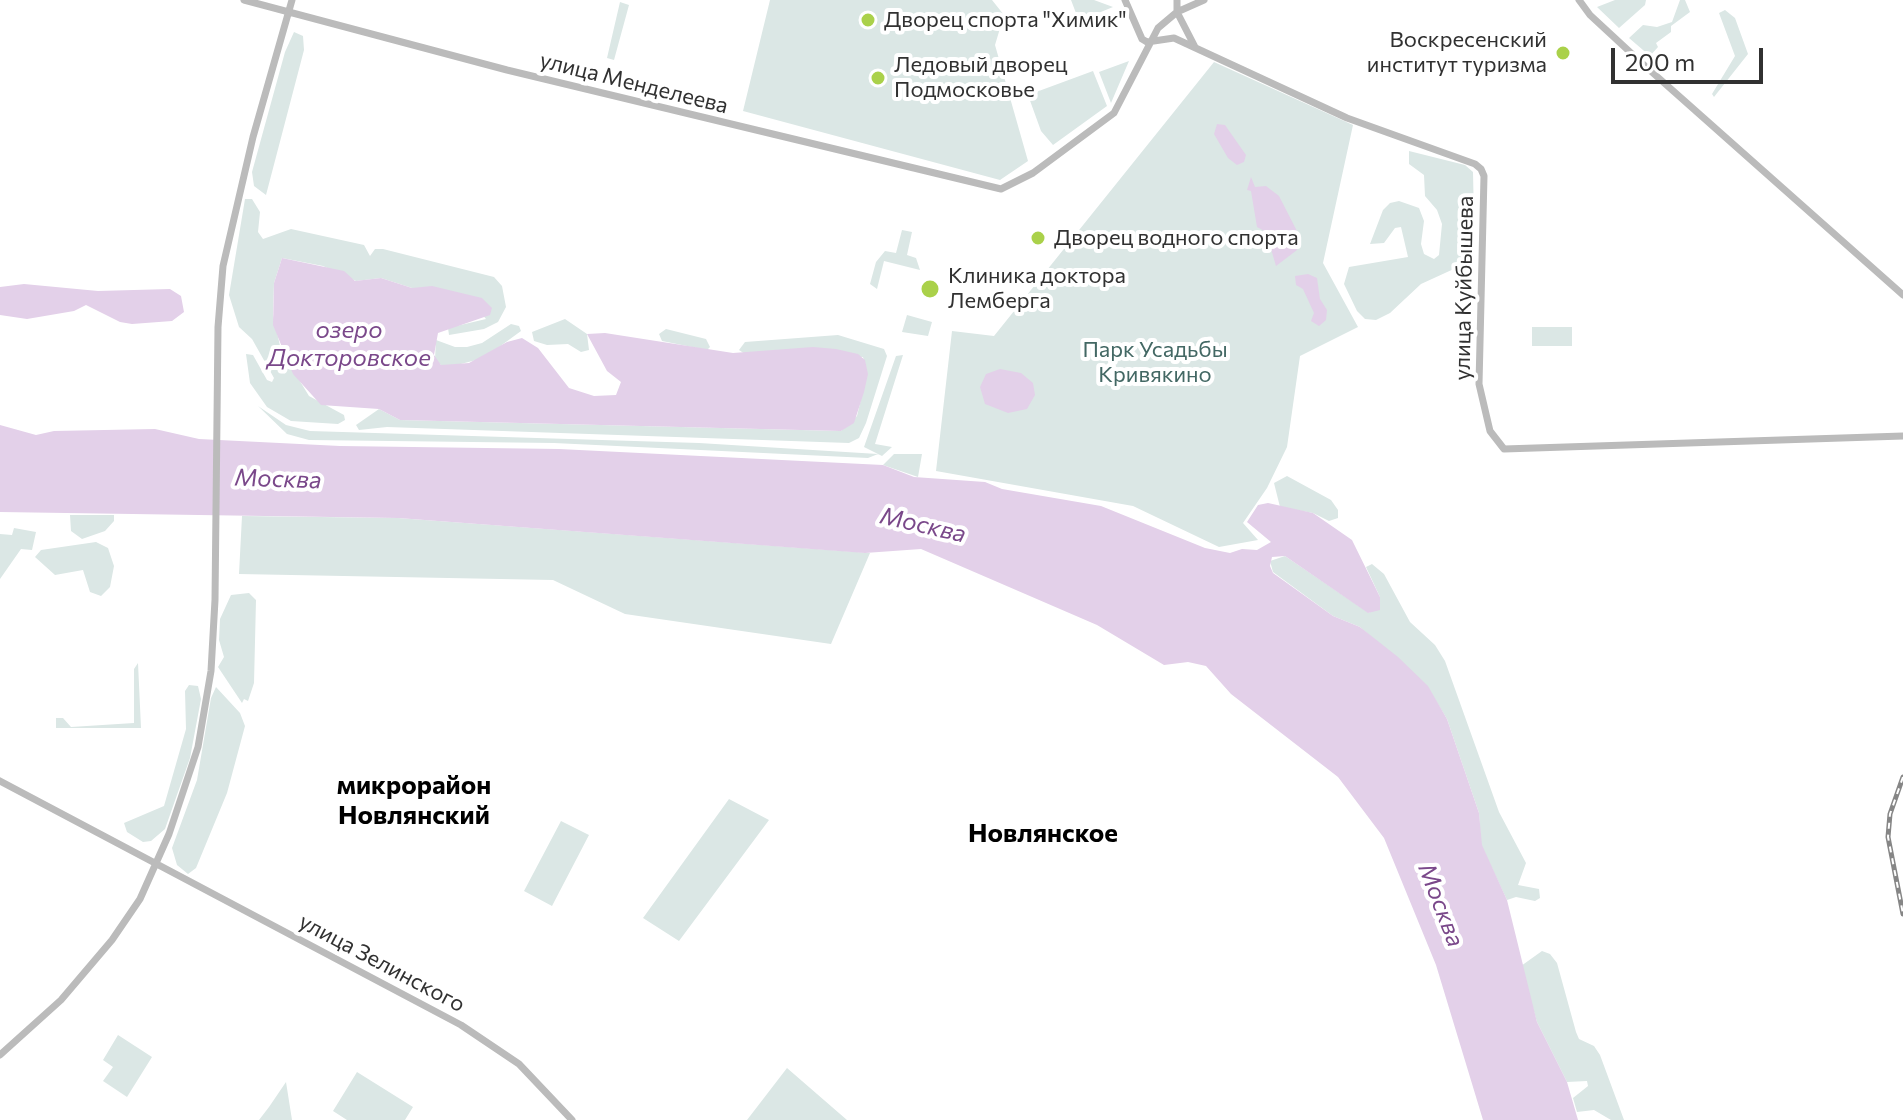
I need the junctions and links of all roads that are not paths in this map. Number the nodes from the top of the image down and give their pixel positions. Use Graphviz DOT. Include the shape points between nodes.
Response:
graph roads {
  1 [pos="244,0"];
  2 [pos="292,0"];
  3 [pos="1125,0"];
  4 [pos="1177,0"];
  5 [pos="1204,0"];
  6 [pos="1579,0"];
  7 [pos="1177,12"];
  8 [pos="289,13"];
  9 [pos="1147,42"];
  10 [pos="1196,49"];
  11 [pos="1903,295"];
  12 [pos="1903,436"];
  13 [pos="0,781"];
  14 [pos="155,864"];
  15 [pos="0,1055"];
  16 [pos="572,1120"];
  1 -- 8 [label="street, улица Менделеева"];
  2 -- 8 [label="street"];
  3 -- 9 [label="street"];
  4 -- 7 [label="street"];
  5 -- 7 [label="street"];
  6 -- 11 [label="street" via="1644,65"];
  7 -- 9 [label="street"];
  7 -- 10 [label="street"];
  8 -- 9 [label="street, улица Менделеева" via="1001,189 1114,113"];
  8 -- 14 [label="street" via="222,278 211,671 185,793"];
  9 -- 10 [label="street" via="1169,37"];
  10 -- 12 [label="street, улица Куйбышева" via="1347,118 1481,169 1479,384 1490,431 1504,449"];
  13 -- 14 [label="street, улица Зелинского"];
  14 -- 15 [label="street" via="140,899 112,940 61,1000"];
  14 -- 16 [label="street, улица Зелинского" via="498,1047"];
}
